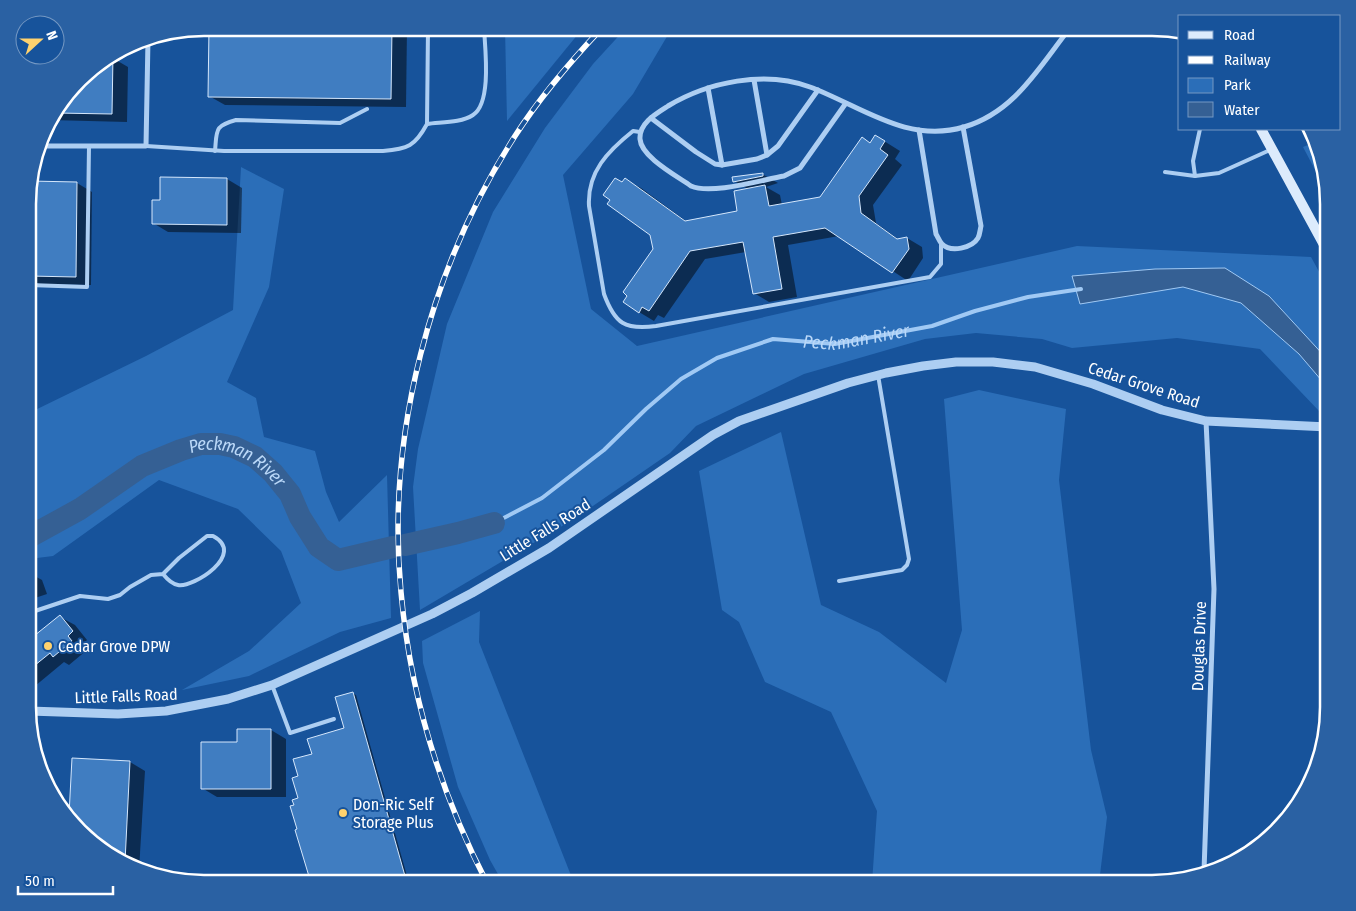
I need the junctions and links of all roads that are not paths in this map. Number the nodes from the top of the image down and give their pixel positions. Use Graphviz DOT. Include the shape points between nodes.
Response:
graph roads {
  1 [pos="1064,36"];
  2 [pos="428,37"];
  3 [pos="484,37"];
  4 [pos="148,46"];
  5 [pos="754,80"];
  6 [pos="708,88"];
  7 [pos="818,90"];
  8 [pos="846,103"];
  9 [pos="367,109"];
  10 [pos="651,118"];
  11 [pos="427,124"];
  12 [pos="963,127"];
  13 [pos="919,130"];
  14 [pos="1200,130"];
  15 [pos="1262,130"];
  16 [pos="640,132"];
  17 [pos="47,146"];
  18 [pos="89,146"];
  19 [pos="146,146"];
  20 [pos="1272,149"];
  21 [pos="215,151"];
  22 [pos="767,156"];
  23 [pos="722,165"];
  24 [pos="1165,172"];
  25 [pos="1195,176"];
  26 [pos="1319,235"];
  27 [pos="941,244"];
  28 [pos="36,285"];
  29 [pos="878,375"];
  30 [pos="1070,377"];
  31 [pos="1206,421"];
  32 [pos="1319,427"];
  33 [pos="163,574"];
  34 [pos="839,581"];
  35 [pos="36,611"];
  36 [pos="272,685"];
  37 [pos="36,712"];
  38 [pos="334,719"];
  39 [pos="1204,867"];
  1 -- 12 [label="street" via="1024,89 996,112"];
  2 -- 11 [label="lane"];
  3 -- 11 [label="lane" via="485,91 481,105 474,115 464,119"];
  4 -- 19 [label="street"];
  5 -- 6 [label="street"];
  5 -- 7 [label="street" via="796,84"];
  5 -- 22 [label="street"];
  6 -- 10 [label="street" via="680,99"];
  6 -- 23 [label="street"];
  7 -- 8 [label="street"];
  7 -- 22 [label="street" via="778,146"];
  8 -- 13 [label="street" via="892,124"];
  8 -- 16 [label="street" via="793,173 706,190 691,186 648,156 640,140"];
  9 -- 21 [label="lane" via="340,123 236,120 221,124 217,129"];
  10 -- 16 [label="street"];
  10 -- 23 [label="street" via="708,160"];
  11 -- 21 [label="lane" via="412,145 401,150"];
  12 -- 13 [label="street"];
  12 -- 27 [label="street" via="980,232 968,245 949,248"];
  13 -- 27 [label="street" via="933,223"];
  14 -- 25 [label="lane" via="1193,161"];
  15 -- 20 [label="main road"];
  16 -- 27 [label="lane" via="633,132 607,155 596,169 588,192 604,294 614,314 630,327 656,326 930,277 940,264"];
  17 -- 18 [label="street"];
  18 -- 19 [label="street"];
  18 -- 28 [label="lane" via="87,287"];
  19 -- 21 [label="lane"];
  20 -- 25 [label="lane" via="1219,173"];
  20 -- 26 [label="main road"];
  22 -- 23 [label="street"];
  24 -- 25 [label="lane"];
  29 -- 30 [label="street, Little Falls Road" via="956,362 993,362 1035,367"];
  29 -- 34 [label="lane" via="909,559 902,570"];
  29 -- 36 [label="street, Little Falls Road" via="739,421 713,435 549,548 472,593 424,618"];
  30 -- 31 [label="street, Cedar Grove Road" via="1162,410"];
  31 -- 32 [label="street, Cedar Grove Road"];
  31 -- 39 [label="street, Douglas Drive" via="1214,589"];
  33 -- 33 [label="lane" via="207,536 213,536 222,543 223,559 185,586 176,585"];
  33 -- 35 [label="lane" via="151,575 108,599 80,596"];
  36 -- 37 [label="street, Little Falls Road" via="228,699 166,711 118,714"];
  36 -- 38 [label="lane" via="290,733"];
}
